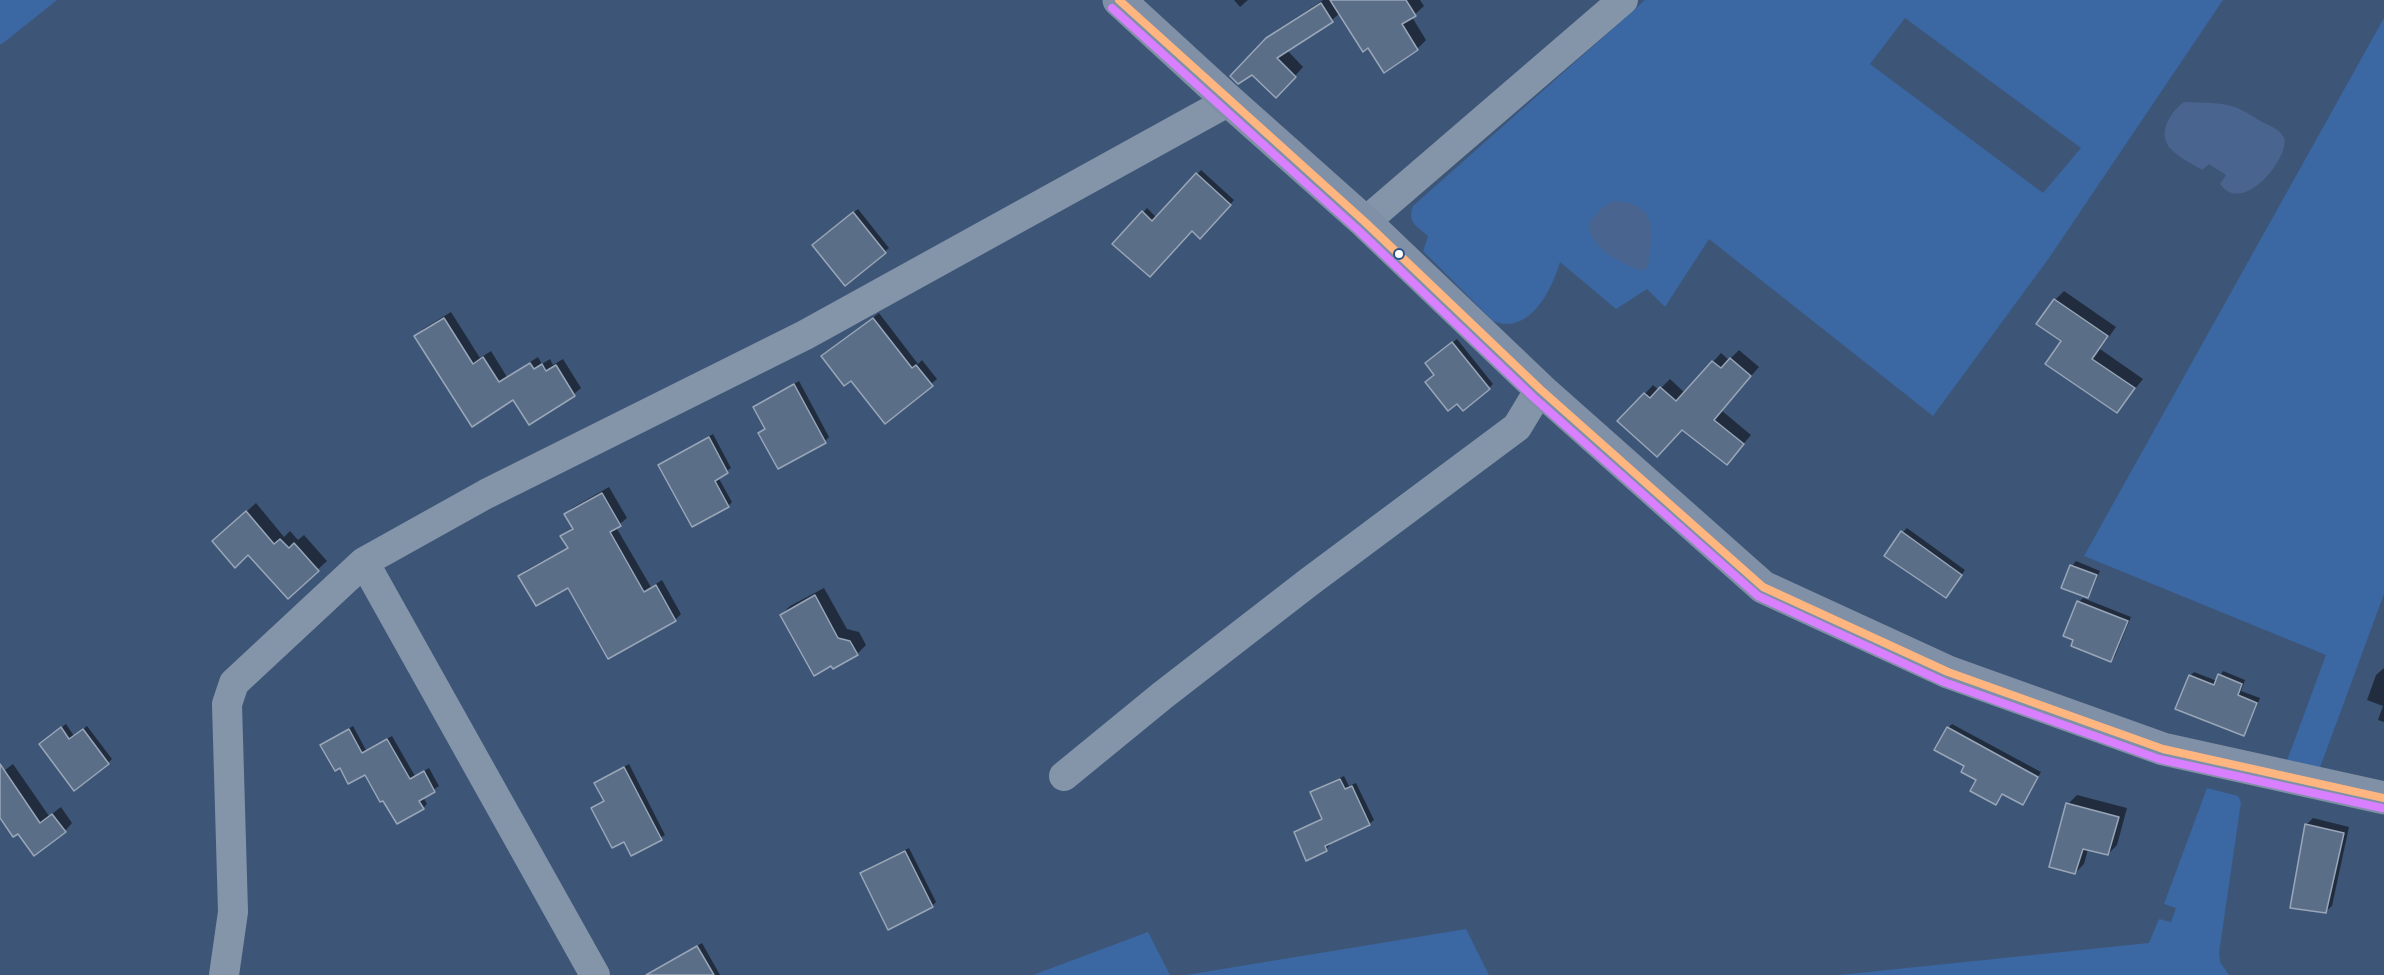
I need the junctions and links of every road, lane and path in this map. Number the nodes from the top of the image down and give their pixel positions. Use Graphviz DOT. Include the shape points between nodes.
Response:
graph roads {
  1 [pos="1119,0"];
  2 [pos="1623,0"];
  3 [pos="1229,101"];
  4 [pos="1365,222"];
  5 [pos="1540,389"];
  6 [pos="364,562"];
  7 [pos="1064,776"];
  8 [pos="2384,798"];
  9 [pos="225,975"];
  10 [pos="595,975"];
  1 -- 3 [label="street"];
  2 -- 4 [label="street"];
  3 -- 4 [label="street"];
  3 -- 6 [label="street" via="805,335 486,494"];
  4 -- 5 [label="street"];
  5 -- 7 [label="street" via="1517,427 1309,582"];
  5 -- 8 [label="street" via="1763,587 1948,672 2163,749"];
  6 -- 9 [label="street" via="234,683 227,704 233,912"];
  6 -- 10 [label="street"];
}
